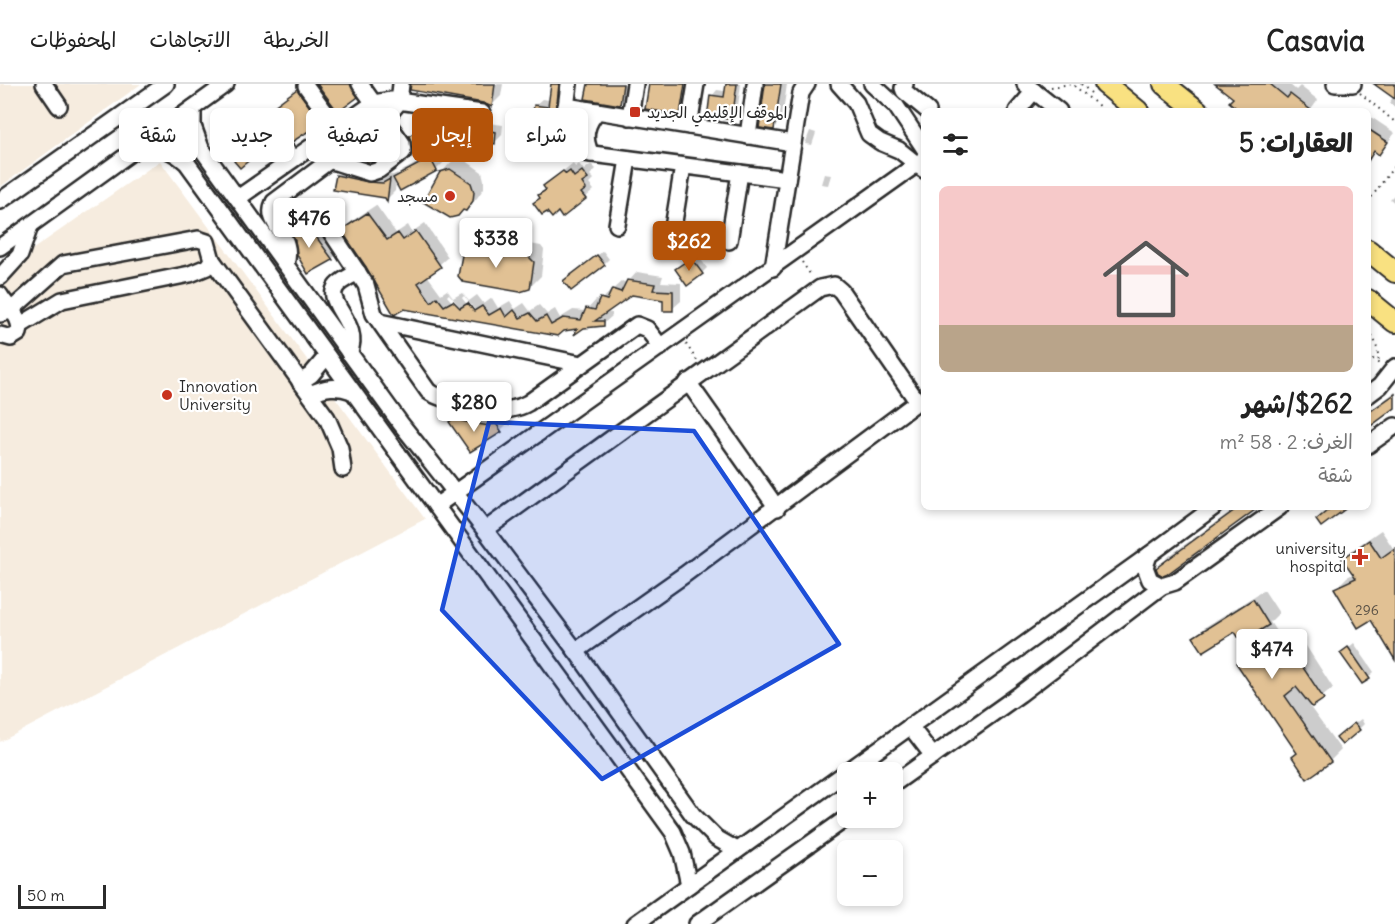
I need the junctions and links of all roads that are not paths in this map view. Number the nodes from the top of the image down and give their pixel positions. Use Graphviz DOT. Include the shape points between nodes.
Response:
graph roads {
  1 [pos="44,84"];
  2 [pos="166,84"];
  3 [pos="226,84"];
  4 [pos="360,84"];
  5 [pos="401,84"];
  6 [pos="569,84"];
  7 [pos="635,84"];
  8 [pos="696,84"];
  9 [pos="755,84"];
  10 [pos="807,84"];
  11 [pos="839,84"];
  12 [pos="872,84"];
  13 [pos="905,84"];
  14 [pos="1105,84"];
  15 [pos="1164,84"];
  16 [pos="306,86"];
  17 [pos="1034,88"];
  18 [pos="399,102"];
  19 [pos="374,103"];
  20 [pos="59,106"];
  21 [pos="566,106"];
  22 [pos="193,108"];
  23 [pos="323,108"];
  24 [pos="367,108"];
  25 [pos="377,108"];
  26 [pos="394,108"];
  27 [pos="444,108"];
  28 [pos="924,108"];
  29 [pos="1019,108"];
  30 [pos="1056,108"];
  31 [pos="1134,108"];
  32 [pos="1194,108"];
  33 [pos="598,111"];
  34 [pos="630,117"];
  35 [pos="689,126"];
  36 [pos="748,136"];
  37 [pos="198,140"];
  38 [pos="400,142"];
  39 [pos="793,143"];
  40 [pos="921,144"];
  41 [pos="400,154"];
  42 [pos="591,154"];
  43 [pos="628,159"];
  44 [pos="119,161"];
  45 [pos="186,162"];
  46 [pos="289,162"];
  47 [pos="326,162"];
  48 [pos="335,162"];
  49 [pos="390,162"];
  50 [pos="921,164"];
  51 [pos="683,166"];
  52 [pos="921,166"];
  53 [pos="740,173"];
  54 [pos="787,179"];
  55 [pos="238,198"];
  56 [pos="0,201"];
  57 [pos="617,225"];
  58 [pos="30,226"];
  59 [pos="327,226"];
  60 [pos="672,234"];
  61 [pos="729,242"];
  62 [pos="0,247"];
  63 [pos="1371,252"];
  64 [pos="212,260"];
  65 [pos="286,264"];
  66 [pos="773,268"];
  67 [pos="1395,272"];
  68 [pos="358,273"];
  69 [pos="0,278"];
  70 [pos="0,295"];
  71 [pos="1371,302"];
  72 [pos="5,313"];
  73 [pos="380,322"];
  74 [pos="1395,322"];
  75 [pos="21,325"];
  76 [pos="0,335"];
  77 [pos="661,347"];
  78 [pos="349,352"];
  79 [pos="327,356"];
  80 [pos="581,364"];
  81 [pos="1390,369"];
  82 [pos="300,382"];
  83 [pos="688,382"];
  84 [pos="352,391"];
  85 [pos="1371,393"];
  86 [pos="310,394"];
  87 [pos="1395,426"];
  88 [pos="1371,443"];
  89 [pos="343,469"];
  90 [pos="456,492"];
  91 [pos="436,506"];
  92 [pos="777,507"];
  93 [pos="1210,510"];
  94 [pos="1276,510"];
  95 [pos="486,530"];
  96 [pos="1149,555"];
  97 [pos="505,556"];
  98 [pos="481,568"];
  99 [pos="1162,586"];
  100 [pos="543,607"];
  101 [pos="520,622"];
  102 [pos="576,651"];
  103 [pos="910,726"];
  104 [pos="633,730"];
  105 [pos="612,748"];
  106 [pos="933,756"];
  107 [pos="903,777"];
  108 [pos="837,825"];
  109 [pos="737,850"];
  110 [pos="689,885"];
  111 [pos="635,924"];
  112 [pos="697,924"];
  1 -- 20 [label="street"];
  2 -- 56 [label="street"];
  3 -- 22 [label="street"];
  4 -- 19 [label="street"];
  5 -- 18 [label="street"];
  6 -- 21 [label="street"];
  7 -- 34 [label="street"];
  8 -- 35 [label="street"];
  9 -- 36 [label="street"];
  10 -- 39 [label="street" via="801,93"];
  11 -- 50 [label="street" via="856,104 869,135"];
  12 -- 40 [label="street" via="896,106"];
  13 -- 28 [label="street" via="904,91"];
  14 -- 31 [label="main road"];
  15 -- 32 [label="main road"];
  16 -- 23 [label="street"];
  17 -- 29 [label="street"];
  17 -- 30 [label="street"];
  18 -- 19 [label="street"];
  18 -- 26 [label="street"];
  18 -- 27 [label="street"];
  19 -- 24 [label="street"];
  19 -- 25 [label="street"];
  21 -- 33 [label="street"];
  21 -- 42 [label="street" via="563,146 569,151"];
  33 -- 34 [label="street"];
  33 -- 42 [label="street" via="589,122 586,135"];
  34 -- 35 [label="street"];
  35 -- 36 [label="street"];
  36 -- 39 [label="street"];
  37 -- 55 [label="street"];
  38 -- 41 [label="street"];
  39 -- 54 [label="street"];
  42 -- 43 [label="street"];
  43 -- 51 [label="street"];
  43 -- 57 [label="street"];
  44 -- 58 [label="street"];
  45 -- 79 [label="street"];
  46 -- 55 [label="street"];
  47 -- 65 [label="street" via="277,198 272,206 271,216 288,246"];
  48 -- 49 [label="street" via="370,173"];
  51 -- 53 [label="street"];
  51 -- 60 [label="street"];
  52 -- 66 [label="street"];
  53 -- 54 [label="street"];
  53 -- 61 [label="street"];
  54 -- 66 [label="street"];
  55 -- 65 [label="street"];
  58 -- 62 [label="street"];
  58 -- 69 [label="street" via="20,255"];
  59 -- 68 [label="street"];
  63 -- 67 [label="main road"];
  64 -- 72 [label="street" via="207,242 198,239 63,264"];
  64 -- 75 [label="street" via="207,267 190,274 62,300"];
  64 -- 82 [label="street"];
  65 -- 78 [label="street"];
  66 -- 77 [label="street"];
  68 -- 73 [label="street"];
  68 -- 78 [label="street" via="341,282 334,293 335,303 352,330"];
  70 -- 72 [label="street"];
  71 -- 74 [label="main road"];
  72 -- 75 [label="street" via="18,317"];
  73 -- 80 [label="street"];
  73 -- 80 [label="street" via="425,387 441,399 497,409 517,408"];
  75 -- 76 [label="street" via="19,333 11,338"];
  77 -- 80 [label="street" via="647,329 637,325"];
  77 -- 90 [label="street"];
  78 -- 90 [label="street"];
  79 -- 82 [label="street"];
  79 -- 84 [label="street"];
  81 -- 85 [label="street"];
  82 -- 86 [label="street"];
  83 -- 92 [label="street"];
  83 -- 92 [label="street" via="820,288 834,285 841,291 915,398 913,405"];
  83 -- 95 [label="street"];
  84 -- 86 [label="street" via="332,387"];
  84 -- 91 [label="street"];
  86 -- 89 [label="street" via="340,447"];
  87 -- 88 [label="street"];
  90 -- 91 [label="street"];
  90 -- 95 [label="street"];
  91 -- 98 [label="street"];
  92 -- 102 [label="street"];
  93 -- 96 [label="street"];
  94 -- 99 [label="street" via="1175,582"];
  95 -- 97 [label="street"];
  96 -- 99 [label="street" via="1144,567 1146,574"];
  96 -- 103 [label="street"];
  97 -- 98 [label="street" via="507,566 501,574"];
  97 -- 100 [label="street"];
  98 -- 101 [label="street"];
  99 -- 106 [label="street"];
  100 -- 101 [label="street" via="525,604"];
  100 -- 102 [label="street"];
  101 -- 105 [label="street"];
  102 -- 104 [label="street"];
  103 -- 106 [label="street"];
  103 -- 109 [label="street"];
  104 -- 105 [label="street"];
  104 -- 109 [label="street" via="700,823"];
  105 -- 110 [label="street" via="673,832 686,863"];
  106 -- 107 [label="street"];
  108 -- 112 [label="street"];
  109 -- 110 [label="street"];
  110 -- 111 [label="street"];
}
